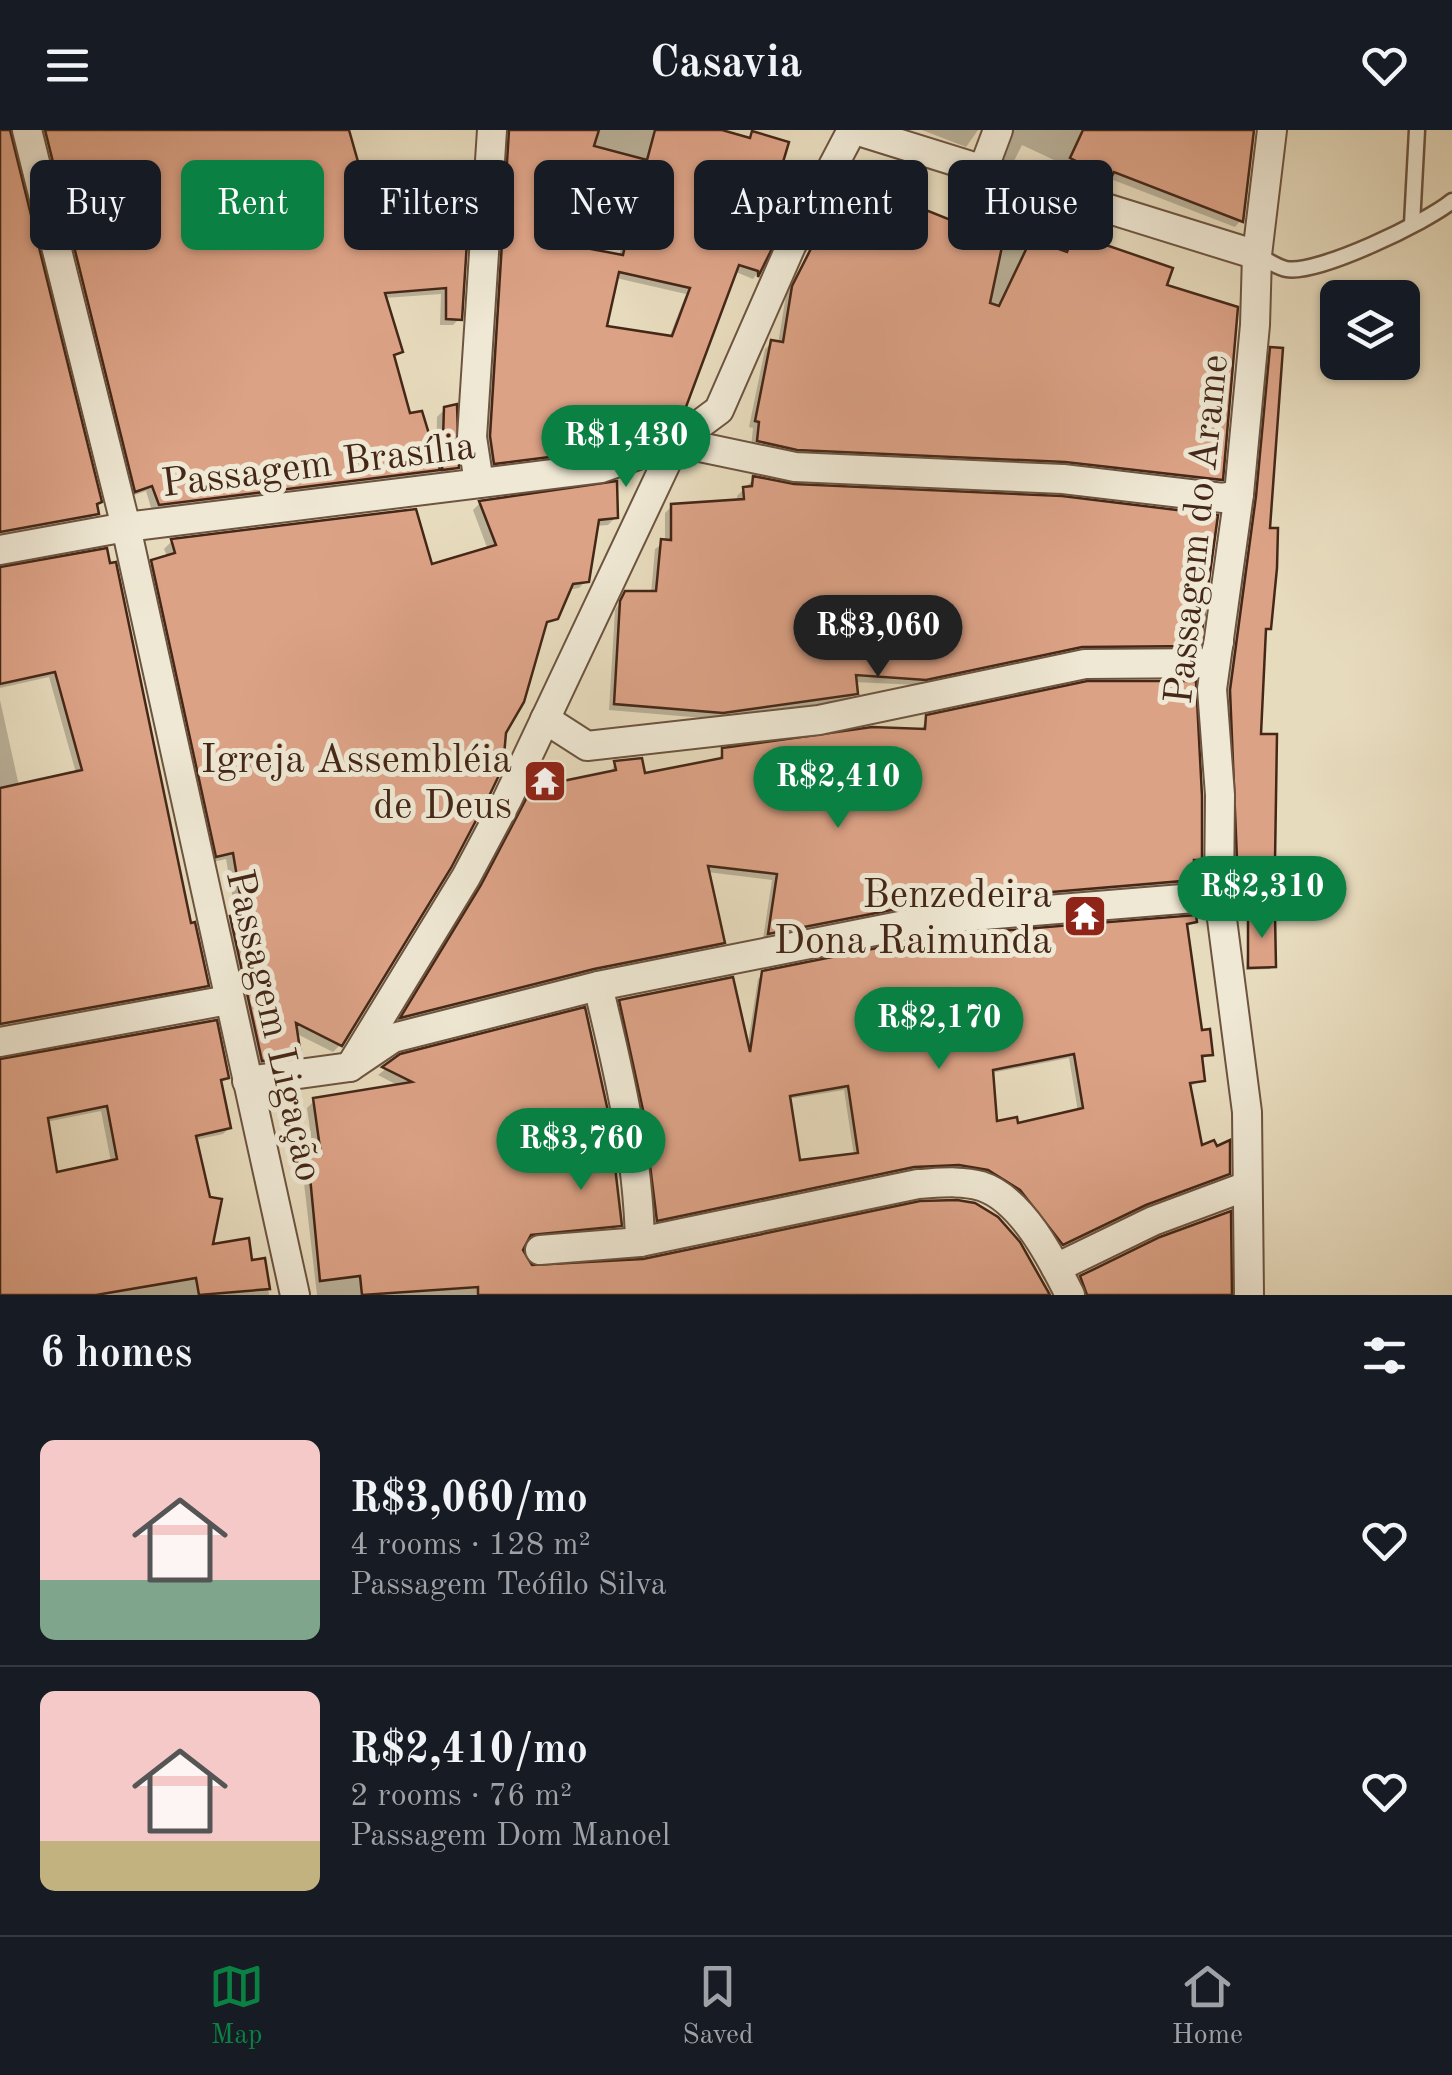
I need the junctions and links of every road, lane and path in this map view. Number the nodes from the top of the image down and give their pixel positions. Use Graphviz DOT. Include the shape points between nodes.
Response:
graph roads {
  1 [pos="27,130"];
  2 [pos="492,130"];
  3 [pos="854,130"];
  4 [pos="998,130"];
  5 [pos="1272,130"];
  6 [pos="1417,130"];
  7 [pos="951,160"];
  8 [pos="987,160"];
  9 [pos="1452,201"];
  10 [pos="1113,211"];
  11 [pos="1412,224"];
  12 [pos="1257,256"];
  13 [pos="676,442"];
  14 [pos="479,483"];
  15 [pos="1239,494"];
  16 [pos="126,527"];
  17 [pos="0,550"];
  18 [pos="1222,636"];
  19 [pos="545,720"];
  20 [pos="1220,896"];
  21 [pos="598,986"];
  22 [pos="228,1000"];
  23 [pos="0,1042"];
  24 [pos="350,1067"];
  25 [pos="247,1081"];
  26 [pos="1247,1186"];
  27 [pos="640,1242"];
  28 [pos="540,1250"];
  29 [pos="1056,1268"];
  30 [pos="295,1295"];
  31 [pos="1070,1295"];
  32 [pos="1249,1295"];
  1 -- 16 [label="street, Passagem Ligação"];
  2 -- 14 [label="street" via="472,437"];
  3 -- 7 [label="street"];
  3 -- 13 [label="street" via="792,246 719,410"];
  4 -- 8 [label="street"];
  5 -- 12 [label="street, Passagem do Arame"];
  6 -- 11 [label="lane"];
  9 -- 11 [label="lane"];
  10 -- 12 [label="street"];
  11 -- 12 [label="lane" via="1334,260 1288,270"];
  12 -- 15 [label="street, Passagem do Arame"];
  13 -- 14 [label="street, Passagem Brasília" via="602,468"];
  13 -- 15 [label="street" via="796,467"];
  13 -- 19 [label="street"];
  14 -- 16 [label="street, Passagem Brasília"];
  15 -- 18 [label="street, Passagem do Arame"];
  16 -- 17 [label="street, Passagem Brasília"];
  16 -- 22 [label="street, Passagem Ligação"];
  18 -- 19 [label="street" via="1213,663 1084,664 989,688 761,728 587,746"];
  18 -- 20 [label="street, Passagem do Arame" via="1212,689"];
  19 -- 24 [label="street" via="466,877"];
  20 -- 21 [label="street" via="935,919"];
  20 -- 26 [label="street, Passagem do Arame" via="1247,1112"];
  21 -- 24 [label="street" via="393,1038"];
  21 -- 27 [label="street" via="626,1098"];
  22 -- 23 [label="street"];
  22 -- 25 [label="street, Passagem Ligação"];
  24 -- 25 [label="street"];
  25 -- 30 [label="street, Passagem Ligação"];
  26 -- 29 [label="street" via="1153,1220"];
  26 -- 32 [label="street, Passagem do Arame"];
  27 -- 28 [label="street"];
  27 -- 29 [label="street" via="918,1184 952,1183 1001,1196"];
  29 -- 31 [label="street"];
}
